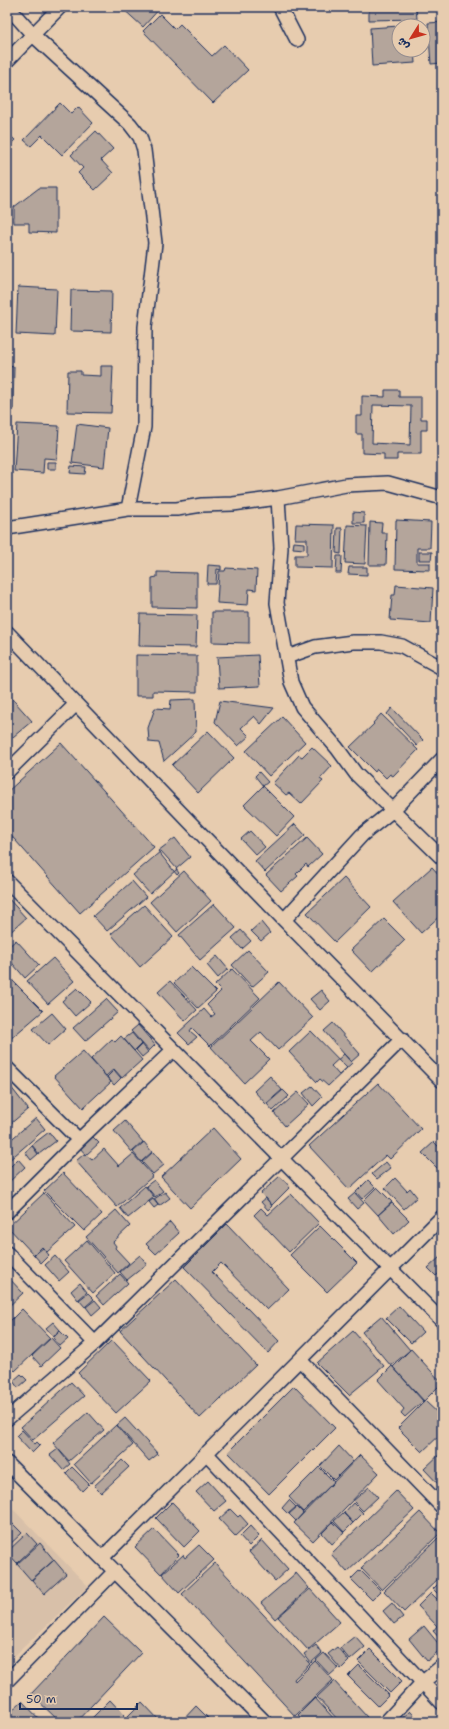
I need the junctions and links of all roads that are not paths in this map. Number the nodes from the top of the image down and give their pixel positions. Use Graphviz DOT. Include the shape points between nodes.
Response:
graph roads {
  1 [pos="8,7"];
  2 [pos="60,7"];
  3 [pos="280,7"];
  4 [pos="33,35"];
  5 [pos="297,40"];
  6 [pos="7,61"];
  7 [pos="278,498"];
  8 [pos="442,498"];
  9 [pos="128,509"];
  10 [pos="7,528"];
  11 [pos="7,632"];
  12 [pos="287,657"];
  13 [pos="442,668"];
  14 [pos="76,704"];
  15 [pos="442,759"];
  16 [pos="7,772"];
  17 [pos="393,810"];
  18 [pos="442,858"];
  19 [pos="7,881"];
  20 [pos="284,920"];
  21 [pos="402,1039"];
  22 [pos="173,1050"];
  23 [pos="7,1068"];
  24 [pos="442,1081"];
  25 [pos="79,1140"];
  26 [pos="281,1159"];
  27 [pos="7,1212"];
  28 [pos="442,1217"];
  29 [pos="7,1253"];
  30 [pos="390,1268"];
  31 [pos="442,1321"];
  32 [pos="96,1343"];
  33 [pos="300,1360"];
  34 [pos="7,1419"];
  35 [pos="206,1453"];
  36 [pos="7,1463"];
  37 [pos="442,1507"];
  38 [pos="102,1558"];
  39 [pos="115,1571"];
  40 [pos="442,1666"];
  41 [pos="7,1681"];
  42 [pos="422,1683"];
  43 [pos="442,1702"];
  44 [pos="264,1722"];
  45 [pos="386,1722"];
  1 -- 4 [label="street"];
  2 -- 4 [label="street"];
  3 -- 5 [label="street"];
  4 -- 6 [label="street"];
  4 -- 9 [label="street" via="130,124 140,137 144,150 155,243 145,327 144,427"];
  7 -- 8 [label="street" via="346,485 388,483"];
  7 -- 9 [label="street" via="177,509"];
  7 -- 12 [label="street" via="281,548 278,603"];
  9 -- 10 [label="street"];
  11 -- 14 [label="street"];
  12 -- 13 [label="street" via="315,647 353,642 381,642 402,646"];
  12 -- 17 [label="street" via="291,682 302,707 356,774"];
  14 -- 16 [label="street"];
  14 -- 20 [label="street"];
  15 -- 17 [label="street"];
  17 -- 18 [label="street"];
  17 -- 20 [label="street" via="362,835"];
  19 -- 22 [label="street"];
  20 -- 21 [label="street"];
  21 -- 24 [label="street"];
  21 -- 26 [label="street"];
  22 -- 25 [label="street"];
  22 -- 26 [label="street"];
  23 -- 25 [label="street"];
  25 -- 27 [label="street"];
  26 -- 30 [label="street"];
  26 -- 32 [label="street"];
  28 -- 30 [label="street"];
  29 -- 32 [label="street"];
  30 -- 31 [label="street"];
  30 -- 33 [label="street"];
  32 -- 34 [label="street"];
  33 -- 35 [label="street"];
  33 -- 37 [label="street"];
  35 -- 38 [label="street"];
  35 -- 42 [label="street"];
  36 -- 38 [label="street"];
  38 -- 39 [label="street"];
  39 -- 41 [label="street"];
  39 -- 44 [label="street"];
  40 -- 42 [label="street"];
  42 -- 43 [label="street"];
  42 -- 45 [label="street"];
}
